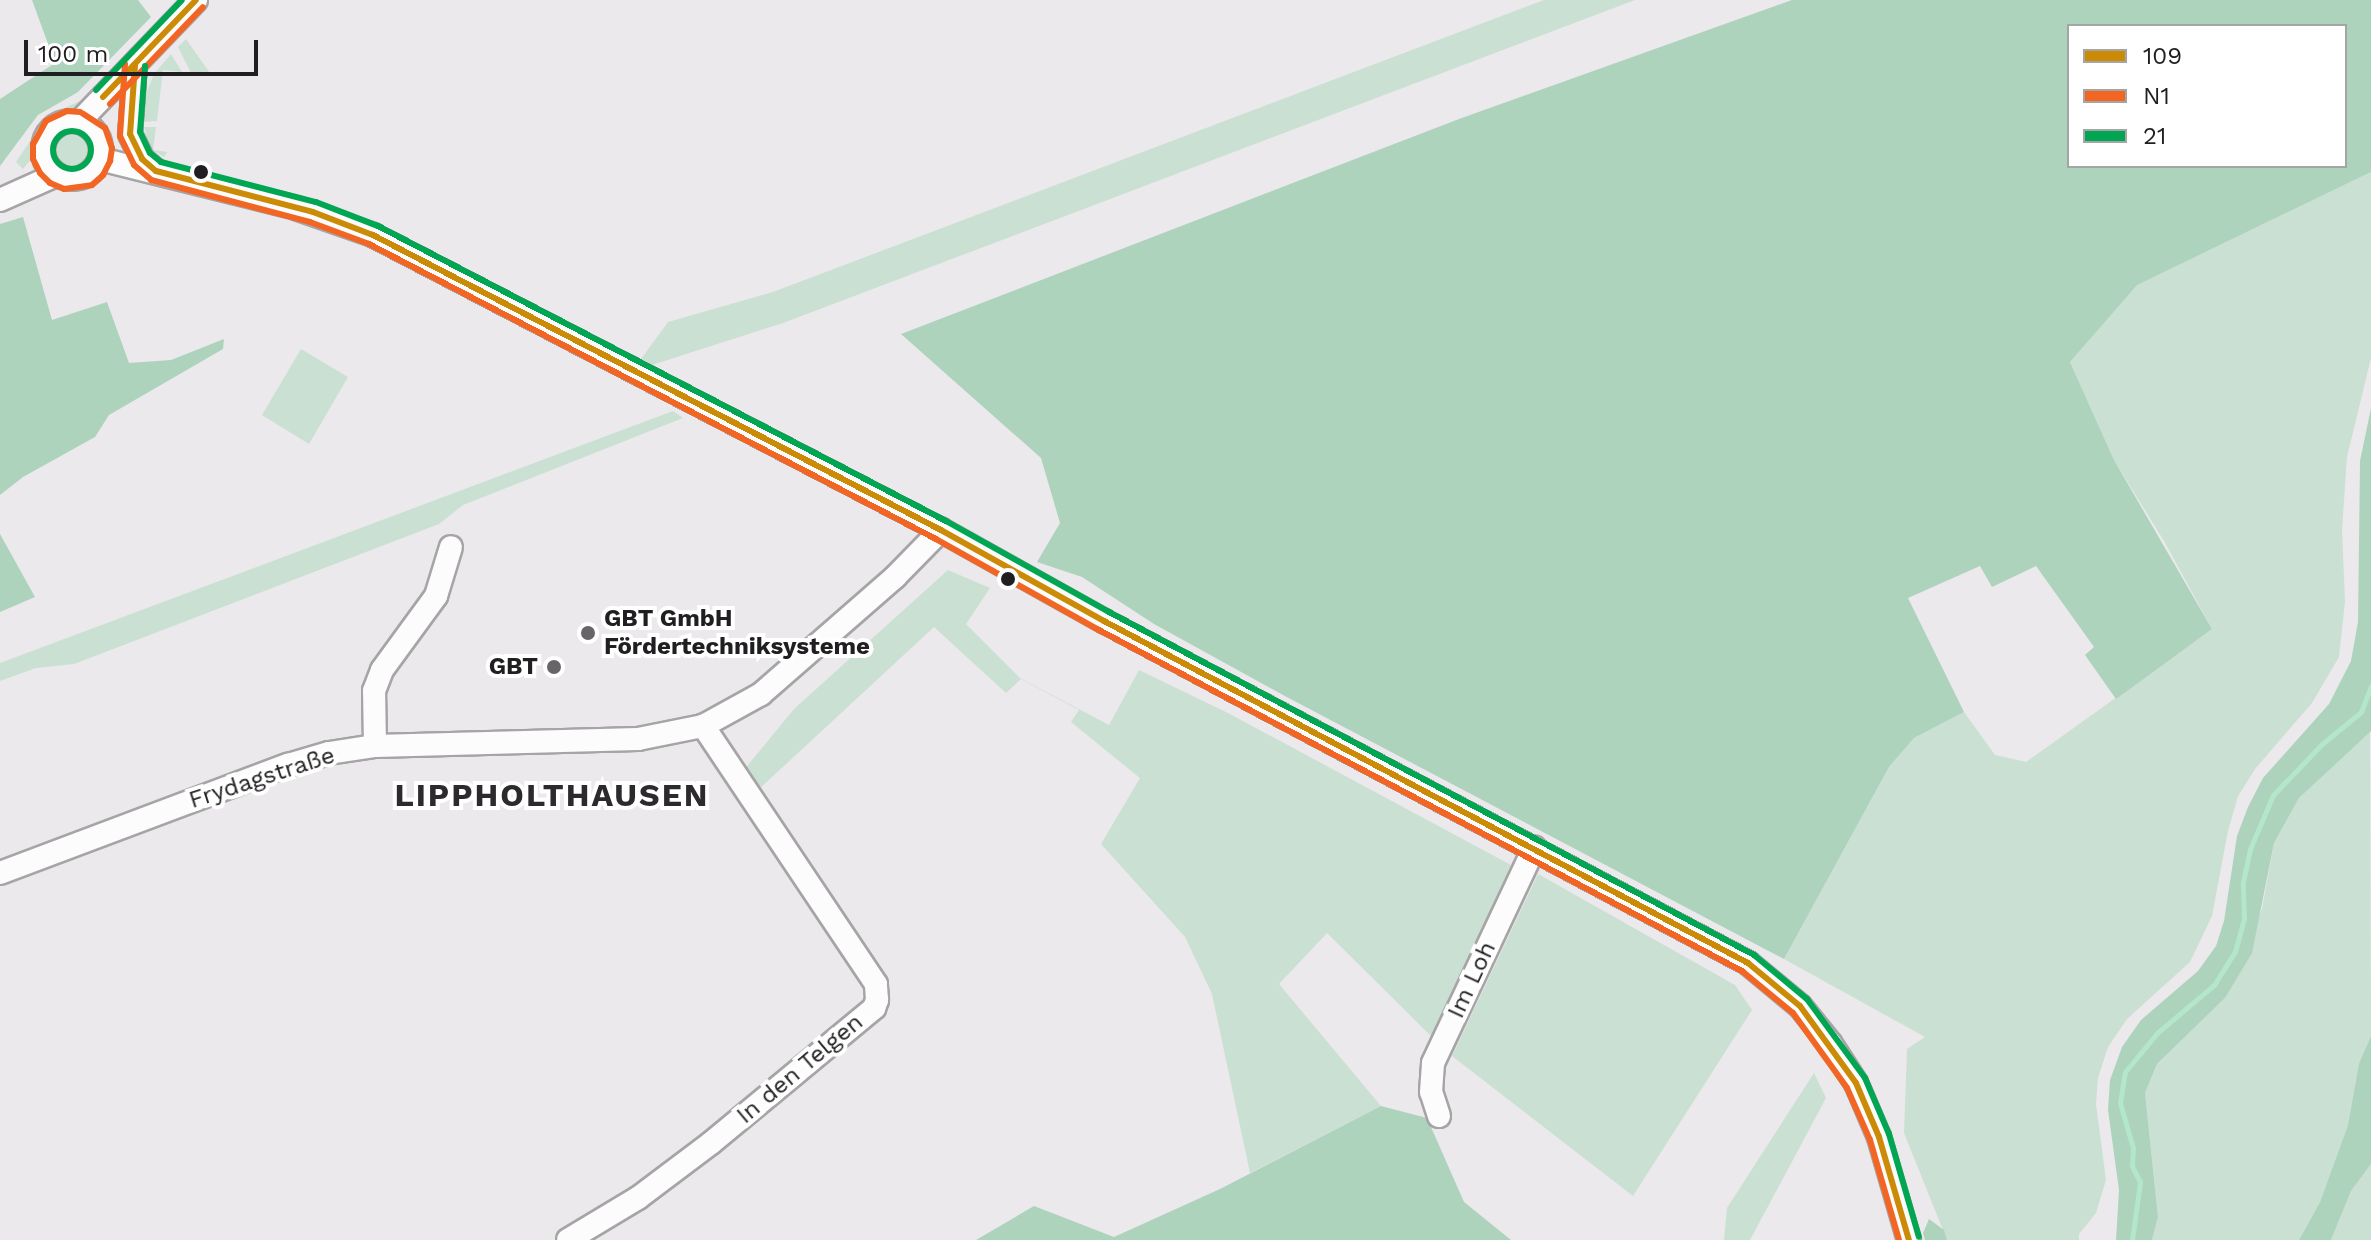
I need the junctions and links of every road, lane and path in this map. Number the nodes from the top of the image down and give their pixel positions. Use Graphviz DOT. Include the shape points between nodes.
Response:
graph roads {
  1 [pos="196,0"];
  2 [pos="135,65"];
  3 [pos="87,127"];
  4 [pos="100,159"];
  5 [pos="50,166"];
  6 [pos="156,171"];
  7 [pos="0,193"];
  8 [pos="0,200"];
  9 [pos="941,530"];
  10 [pos="451,547"];
  11 [pos="703,726"];
  12 [pos="375,746"];
  13 [pos="1534,848"];
  14 [pos="0,873"];
  15 [pos="1439,1116"];
  16 [pos="568,1240"];
  17 [pos="1909,1240"];
  1 -- 2 [label="street"];
  2 -- 3 [label="street"];
  2 -- 6 [label="street" via="130,134 142,159"];
  3 -- 4 [label="street"];
  3 -- 5 [label="street" via="69,121 52,129 46,137"];
  4 -- 5 [label="street" via="87,176 66,179"];
  4 -- 6 [label="street"];
  5 -- 7 [label="street"];
  5 -- 8 [label="street"];
  6 -- 9 [label="street" via="313,212 373,235"];
  9 -- 11 [label="street, Frydagstraße" via="761,694"];
  9 -- 13 [label="street"];
  10 -- 12 [label="street" via="436,596 382,670 374,691"];
  11 -- 12 [label="street, Frydagstraße" via="638,739"];
  11 -- 16 [label="street, In den Telgen" via="876,984 877,1000 874,1008 711,1143 638,1198"];
  12 -- 14 [label="street, Frydagstraße" via="288,765"];
  13 -- 15 [label="street, Im Loh" via="1433,1063 1431,1092"];
  13 -- 17 [label="street" via="1748,963 1800,1006 1842,1059 1867,1105"];
}
